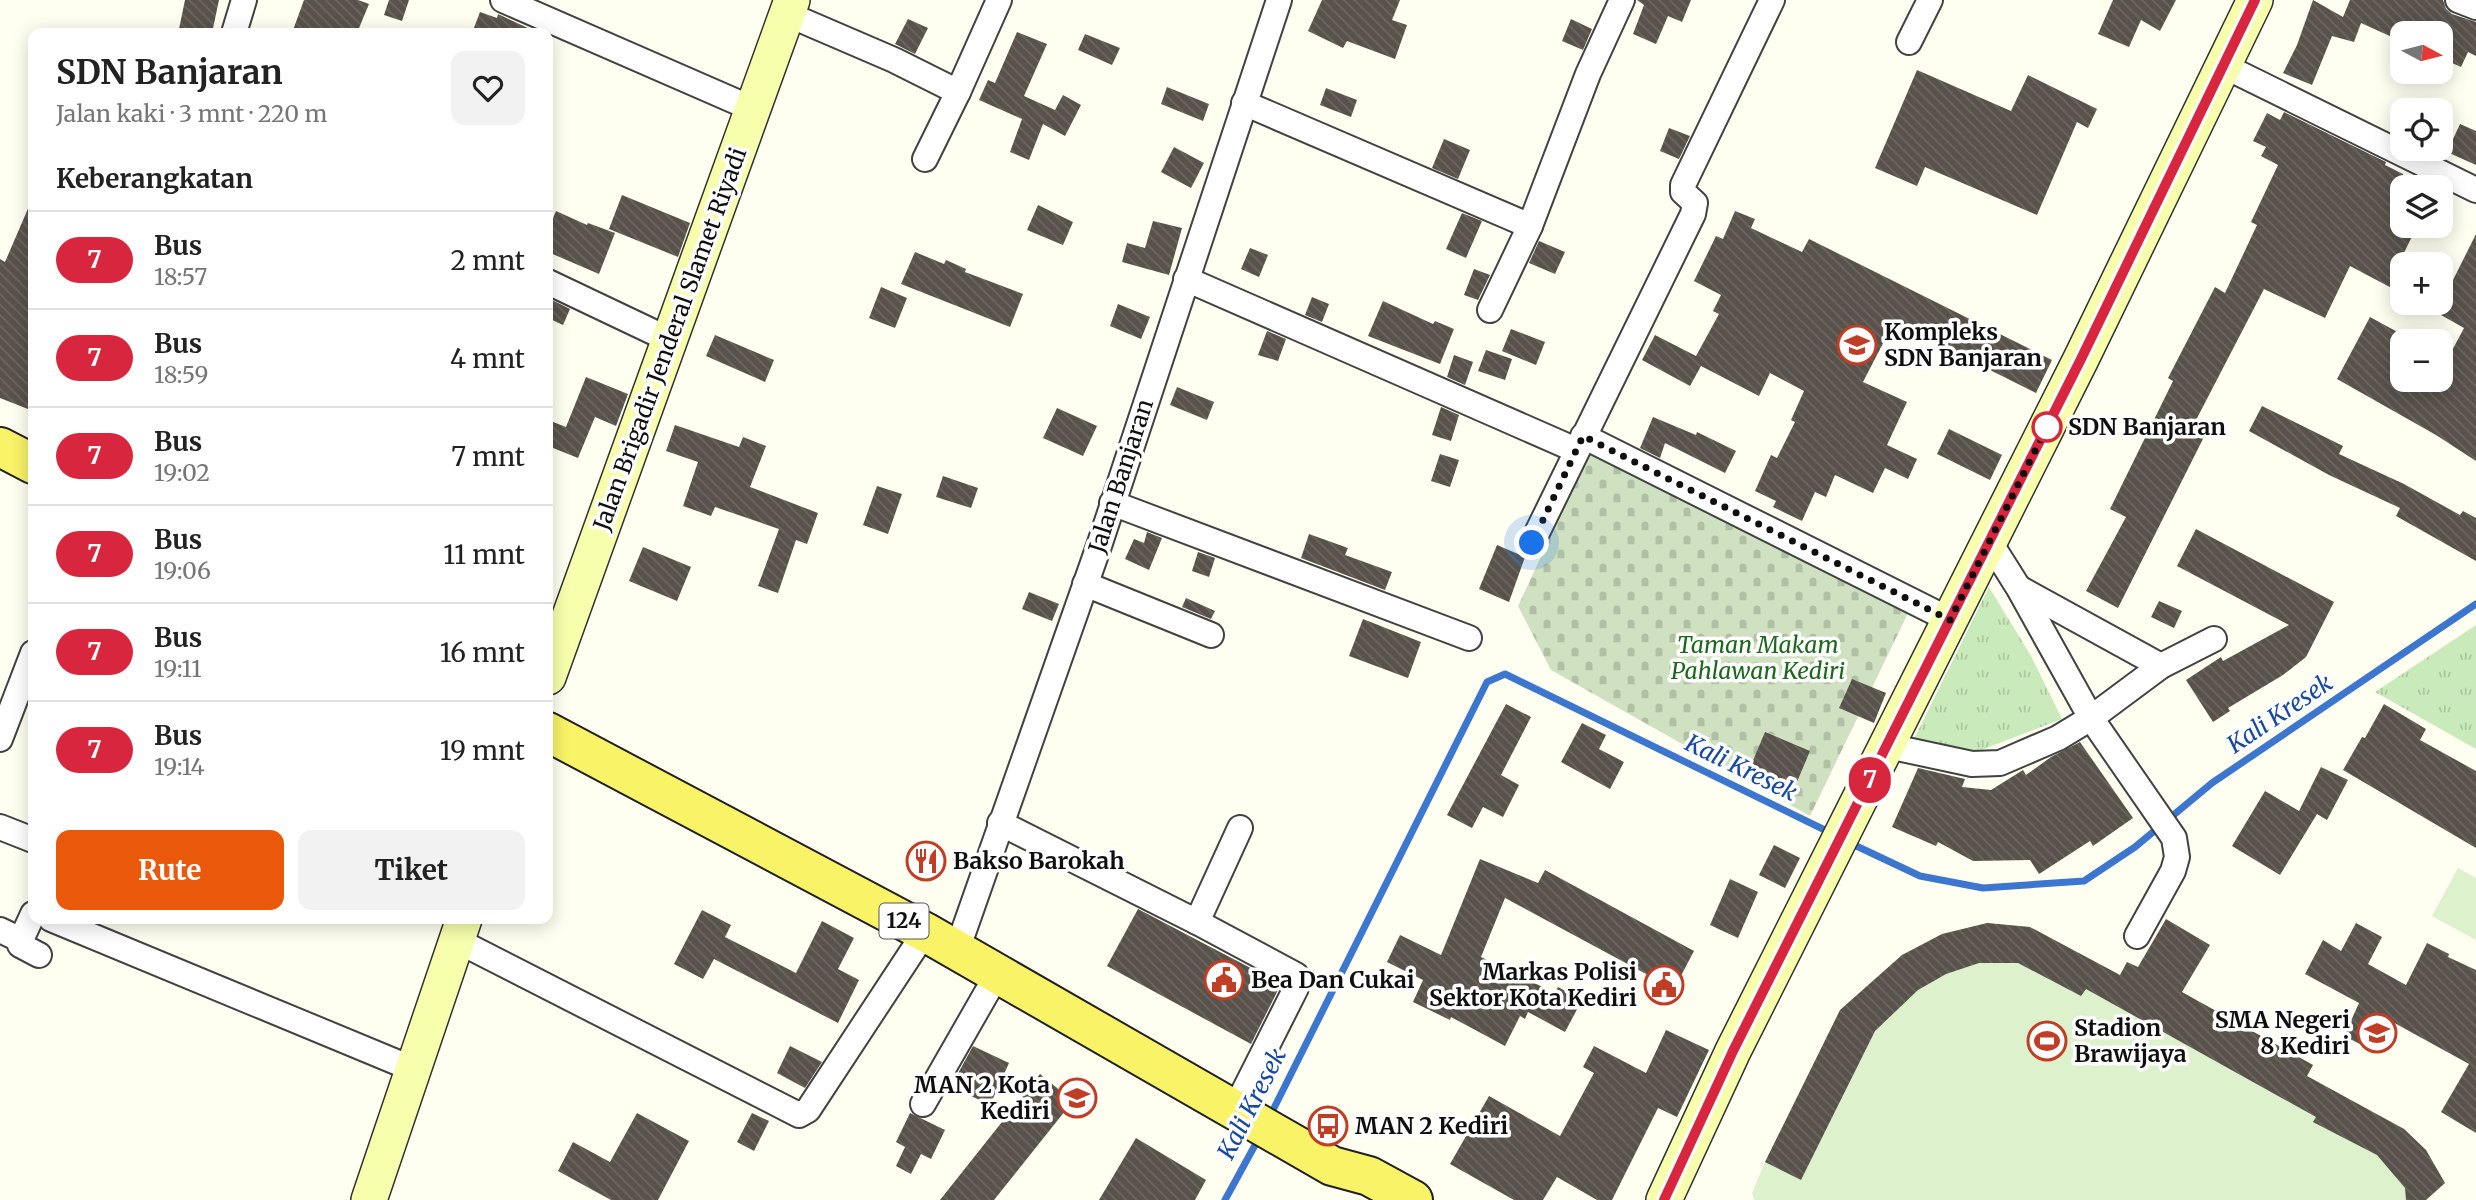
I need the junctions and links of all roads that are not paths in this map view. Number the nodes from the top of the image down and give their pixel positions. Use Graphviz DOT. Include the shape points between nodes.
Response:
graph roads {
  1 [pos="244,0"];
  2 [pos="503,0"];
  3 [pos="999,0"];
  4 [pos="1279,0"];
  5 [pos="1622,0"];
  6 [pos="1772,0"];
  7 [pos="1930,0"];
  8 [pos="2255,0"];
  9 [pos="2458,0"];
  10 [pos="789,7"];
  11 [pos="2476,7"];
  12 [pos="236,28"];
  13 [pos="1909,42"];
  14 [pos="2224,66"];
  15 [pos="958,92"];
  16 [pos="1244,103"];
  17 [pos="753,109"];
  18 [pos="925,159"];
  19 [pos="2476,190"];
  20 [pos="1530,226"];
  21 [pos="1186,279"];
  22 [pos="553,284"];
  23 [pos="1490,310"];
  24 [pos="670,340"];
  25 [pos="1579,443"];
  26 [pos="0,447"];
  27 [pos="28,461"];
  28 [pos="1112,503"];
  29 [pos="1989,541"];
  30 [pos="1532,543"];
  31 [pos="1085,584"];
  32 [pos="2018,587"];
  33 [pos="1950,620"];
  34 [pos="1210,635"];
  35 [pos="1469,638"];
  36 [pos="2214,639"];
  37 [pos="553,663"];
  38 [pos="28,666"];
  39 [pos="2161,666"];
  40 [pos="2091,718"];
  41 [pos="553,735"];
  42 [pos="0,739"];
  43 [pos="1888,746"];
  44 [pos="1000,822"];
  45 [pos="0,827"];
  46 [pos="1240,828"];
  47 [pos="28,838"];
  48 [pos="1197,922"];
  49 [pos="28,924"];
  50 [pos="63,924"];
  51 [pos="460,929"];
  52 [pos="2137,936"];
  53 [pos="941,941"];
  54 [pos="20,942"];
  55 [pos="998,974"];
  56 [pos="413,1069"];
  57 [pos="923,1104"];
  58 [pos="1244,1116"];
  59 [pos="1332,1166"];
  60 [pos="369,1200"];
  61 [pos="1353,1200"];
  62 [pos="1413,1200"];
  63 [pos="1664,1200"];
  1 -- 12 [label="street"];
  2 -- 17 [label="street"];
  3 -- 15 [label="street"];
  4 -- 16 [label="street, Jalan Banjaran"];
  5 -- 20 [label="street" via="1588,74"];
  6 -- 25 [label="street" via="1685,181 1683,192 1695,203 1693,214"];
  7 -- 13 [label="street"];
  8 -- 14 [label="main road"];
  9 -- 11 [label="street"];
  10 -- 15 [label="street"];
  10 -- 17 [label="main road, Jalan Brigadir Jenderal Slamet Riyadi"];
  14 -- 19 [label="street"];
  14 -- 29 [label="main road"];
  15 -- 18 [label="street"];
  16 -- 20 [label="street"];
  16 -- 21 [label="street, Jalan Banjaran"];
  17 -- 24 [label="main road, Jalan Brigadir Jenderal Slamet Riyadi"];
  20 -- 23 [label="street"];
  21 -- 25 [label="street"];
  21 -- 28 [label="street, Jalan Banjaran"];
  22 -- 24 [label="street"];
  24 -- 37 [label="main road, Jalan Brigadir Jenderal Slamet Riyadi"];
  25 -- 30 [label="street"];
  25 -- 33 [label="street"];
  26 -- 27 [label="main road"];
  28 -- 31 [label="street, Jalan Banjaran"];
  28 -- 35 [label="street"];
  29 -- 32 [label="street"];
  29 -- 33 [label="main road"];
  31 -- 34 [label="street"];
  31 -- 44 [label="street, Jalan Banjaran"];
  32 -- 39 [label="street"];
  32 -- 40 [label="street"];
  33 -- 43 [label="main road"];
  36 -- 39 [label="street"];
  38 -- 42 [label="street"];
  39 -- 40 [label="street"];
  40 -- 43 [label="street" via="2000,763 1972,764"];
  40 -- 52 [label="street" via="2174,838 2177,857 2173,871"];
  41 -- 53 [label="main road, 124"];
  43 -- 63 [label="main road" via="1733,1051"];
  44 -- 48 [label="street"];
  44 -- 53 [label="street, Jalan Banjaran"];
  45 -- 47 [label="street"];
  46 -- 48 [label="street"];
  48 -- 58 [label="street" via="1290,970 1297,979"];
  49 -- 54 [label="street"];
  50 -- 56 [label="street"];
  51 -- 53 [label="street, Jalan Banjaran" via="799,1115 808,1110"];
  51 -- 56 [label="main road"];
  53 -- 55 [label="main road, 124"];
  55 -- 57 [label="street"];
  55 -- 58 [label="main road, 124"];
  56 -- 60 [label="main road"];
  58 -- 59 [label="main road, 124"];
  59 -- 61 [label="main road, 124"];
  59 -- 62 [label="main road, 124" via="1369,1175"];
}
